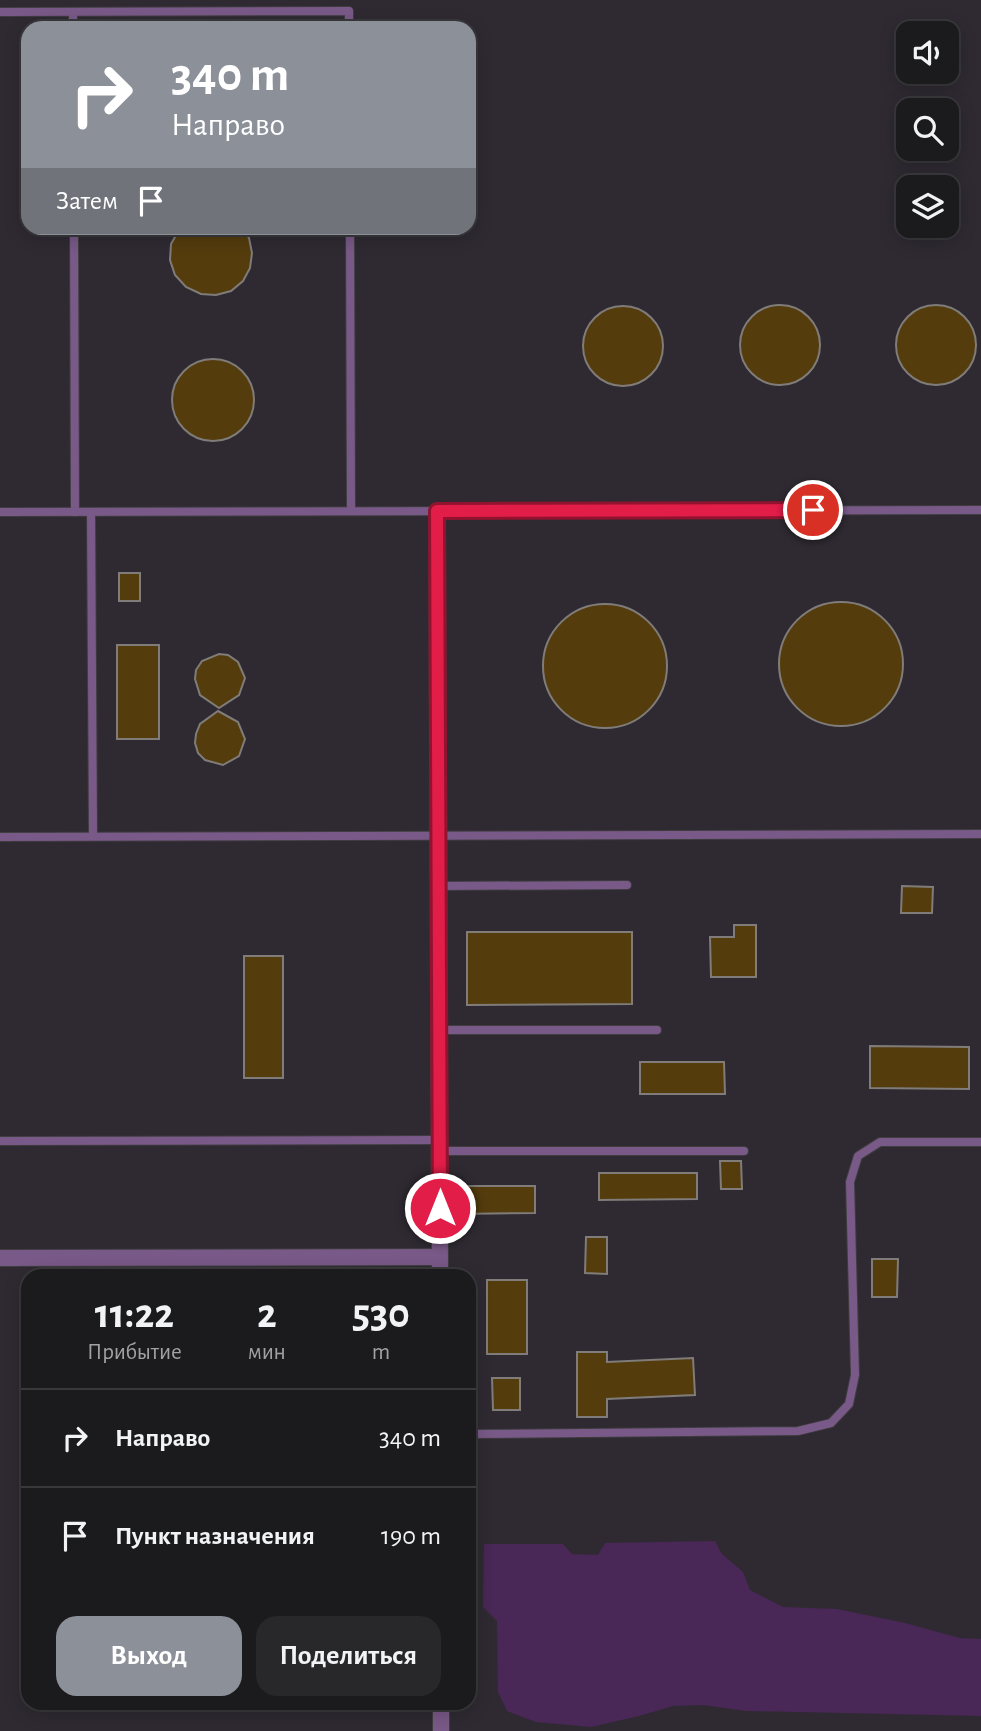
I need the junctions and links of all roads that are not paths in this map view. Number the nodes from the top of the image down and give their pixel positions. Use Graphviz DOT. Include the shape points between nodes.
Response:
graph roads {
  1 [pos="0,12"];
  2 [pos="73,12"];
  3 [pos="73,21"];
  4 [pos="349,21"];
  5 [pos="74,235"];
  6 [pos="350,235"];
  7 [pos="981,510"];
  8 [pos="437,511"];
  9 [pos="0,512"];
  10 [pos="75,512"];
  11 [pos="91,512"];
  12 [pos="351,512"];
  13 [pos="981,834"];
  14 [pos="439,835"];
  15 [pos="0,836"];
  16 [pos="93,836"];
  17 [pos="439,886"];
  18 [pos="626,886"];
  19 [pos="439,1030"];
  20 [pos="657,1030"];
  21 [pos="0,1141"];
  22 [pos="981,1142"];
  23 [pos="440,1146"];
  24 [pos="744,1151"];
  25 [pos="440,1257"];
  26 [pos="0,1258"];
  27 [pos="440,1269"];
  28 [pos="476,1434"];
  29 [pos="441,1710"];
  30 [pos="441,1731"];
  1 -- 2 [label="lane"];
  2 -- 3 [label="lane"];
  2 -- 4 [label="lane" via="349,11"];
  5 -- 10 [label="lane"];
  6 -- 12 [label="lane"];
  7 -- 8 [label="lane"];
  8 -- 12 [label="lane"];
  8 -- 14 [label="street"];
  9 -- 10 [label="lane"];
  10 -- 11 [label="lane"];
  11 -- 12 [label="lane"];
  11 -- 16 [label="lane"];
  13 -- 14 [label="lane"];
  14 -- 16 [label="lane"];
  14 -- 17 [label="street"];
  15 -- 16 [label="lane"];
  17 -- 18 [label="lane"];
  17 -- 19 [label="street"];
  19 -- 20 [label="lane"];
  19 -- 23 [label="street"];
  21 -- 23 [label="lane"];
  22 -- 28 [label="lane" via="880,1142 858,1156 850,1182 855,1375 849,1404 831,1423 798,1431"];
  23 -- 24 [label="lane"];
  23 -- 25 [label="street"];
  25 -- 26 [label="street"];
  25 -- 27 [label="street"];
  29 -- 30 [label="street"];
}
